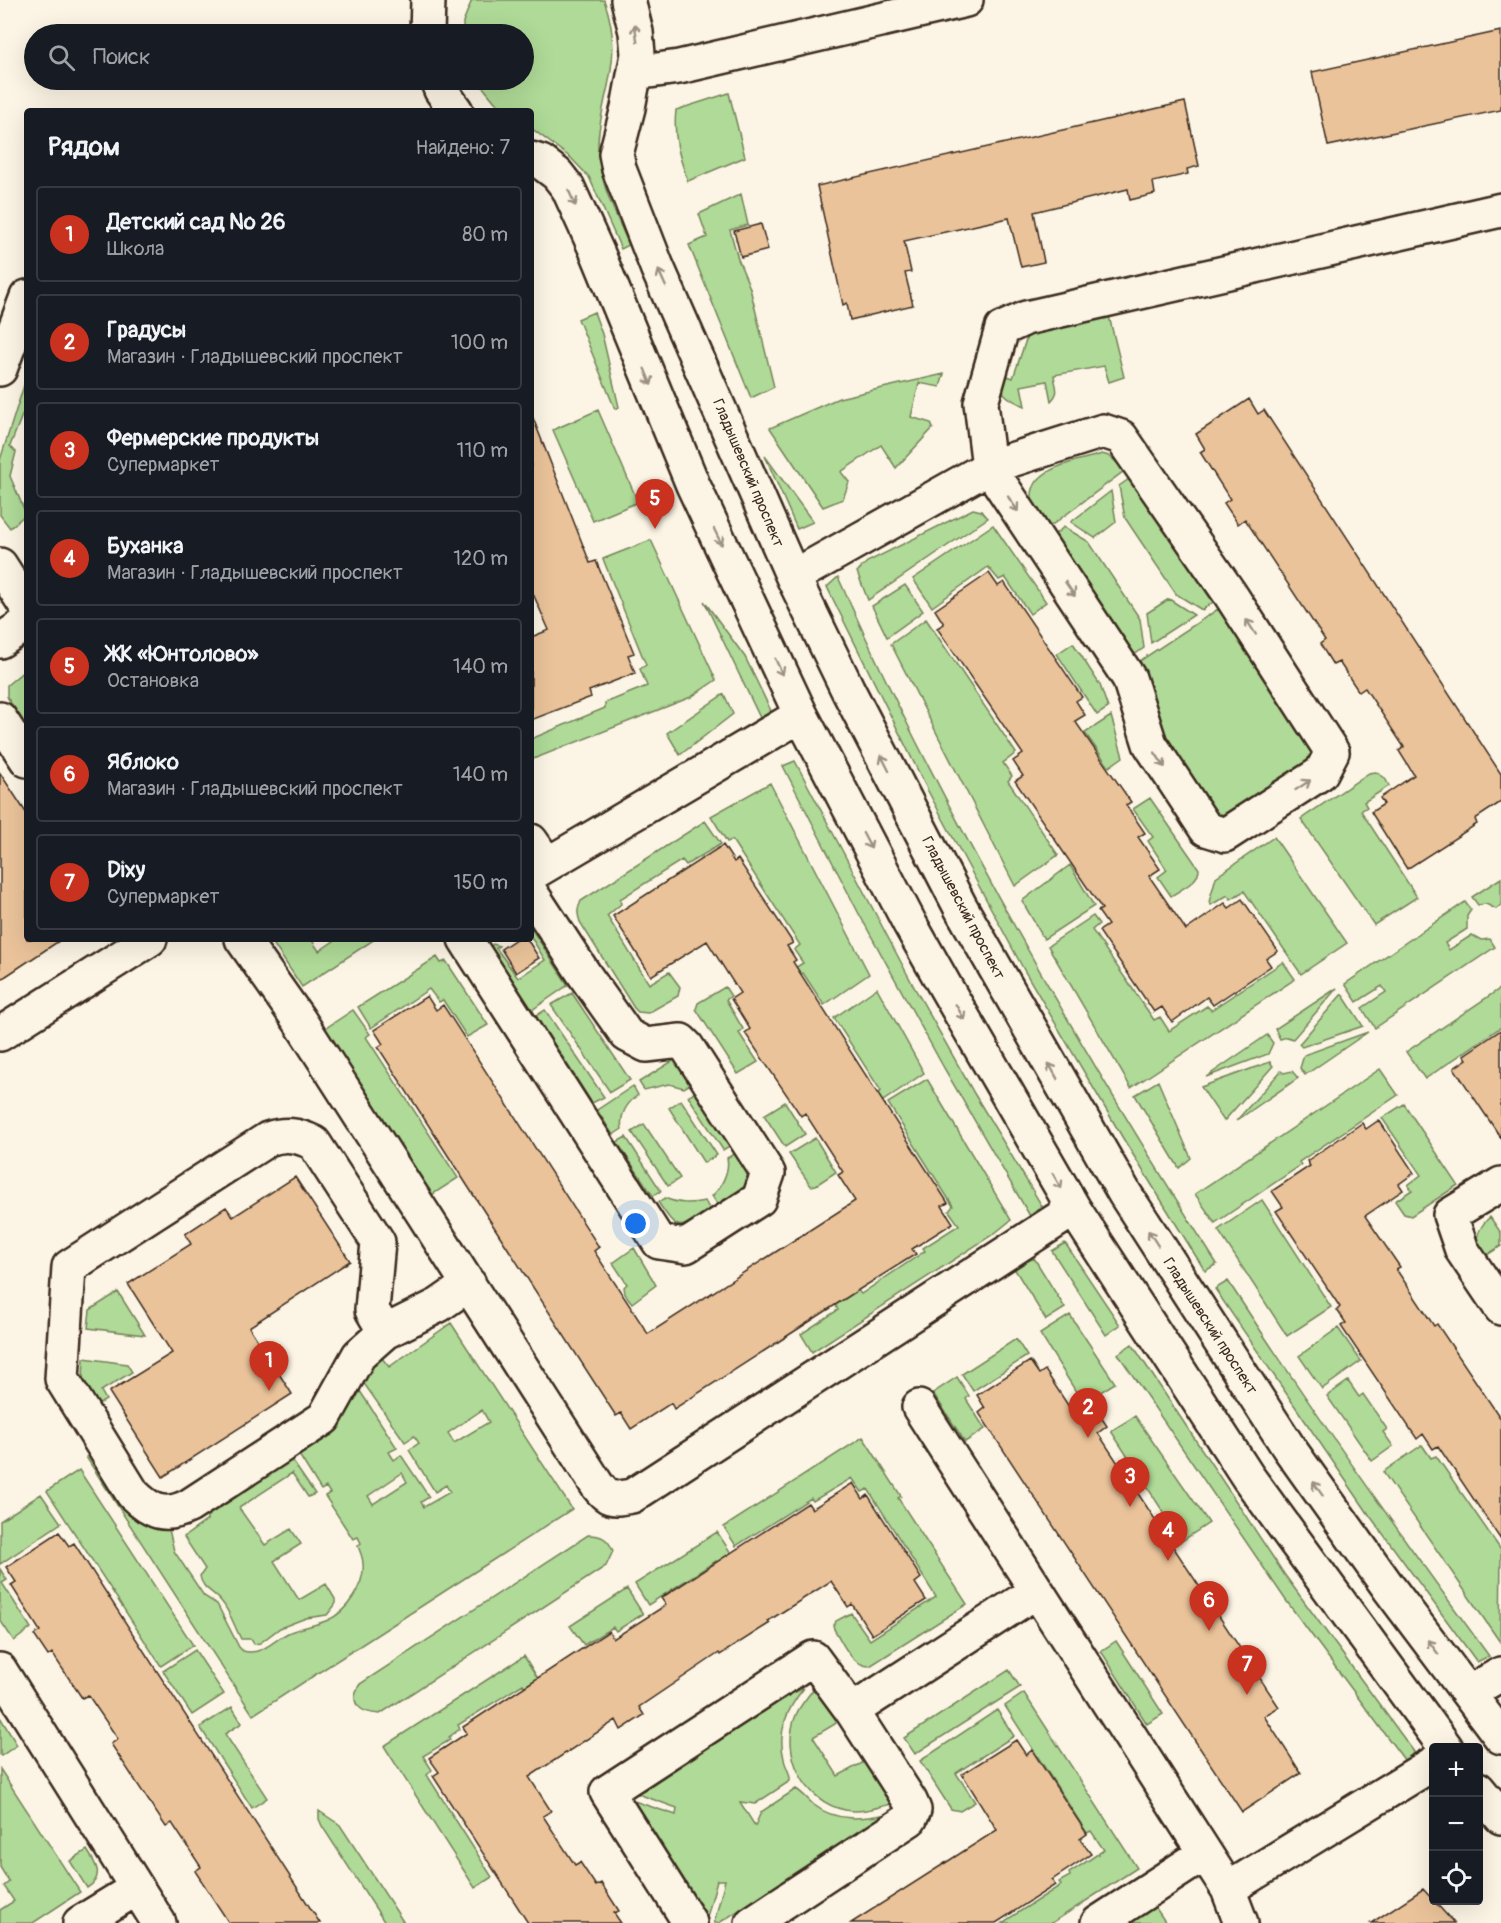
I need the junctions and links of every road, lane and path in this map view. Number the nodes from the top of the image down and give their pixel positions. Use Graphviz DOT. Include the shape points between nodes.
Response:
graph roads {
  1 [pos="428,0"];
  2 [pos="628,0"];
  3 [pos="966,0"];
  4 [pos="427,24"];
  5 [pos="635,73"];
  6 [pos="441,90"];
  7 [pos="454,108"];
  8 [pos="534,160"];
  9 [pos="1501,210"];
  10 [pos="24,305"];
  11 [pos="0,369"];
  12 [pos="989,467"];
  13 [pos="0,565"];
  14 [pos="793,577"];
  15 [pos="24,602"];
  16 [pos="24,625"];
  17 [pos="0,641"];
  18 [pos="801,714"];
  19 [pos="0,719"];
  20 [pos="24,755"];
  21 [pos="536,860"];
  22 [pos="534,897"];
  23 [pos="144,942"];
  24 [pos="244,942"];
  25 [pos="467,942"];
  26 [pos="0,1034"];
  27 [pos="1501,1184"];
  28 [pos="1074,1209"];
  29 [pos="469,1284"];
  30 [pos="1501,1308"];
  31 [pos="385,1332"];
  32 [pos="919,1407"];
  33 [pos="1037,1591"];
  34 [pos="0,1670"];
  35 [pos="1501,1674"];
  36 [pos="1468,1693"];
  37 [pos="852,1711"];
  38 [pos="1501,1737"];
  39 [pos="1442,1743"];
  40 [pos="1429,1766"];
  41 [pos="1483,1794"];
  42 [pos="1501,1817"];
  43 [pos="1204,1854"];
  44 [pos="137,1888"];
  45 [pos="1228,1889"];
  46 [pos="80,1923"];
  47 [pos="159,1923"];
  48 [pos="690,1923"];
  49 [pos="752,1923"];
  50 [pos="1098,1923"];
  51 [pos="1241,1923"];
  1 -- 4 [label="street"];
  5 -- 2 [label="street, Гладышевский проспект, one-way" via="636,32"];
  3 -- 5 [label="street" via="679,67"];
  14 -- 5 [label="street, Гладышевский проспект, one-way" via="657,267 620,168 616,154"];
  6 -- 7 [label="street"];
  8 -- 18 [label="street, one-way" via="557,174 568,188 693,485"];
  9 -- 12 [label="street" via="1026,318 1002,329 981,403"];
  10 -- 11 [label="street"];
  12 -- 12 [label="street, one-way" via="1129,678 1150,744 1206,829 1225,835 1321,773 1332,752 1230,594 1120,437 1103,431"];
  12 -- 14 [label="street"];
  13 -- 15 [label="street"];
  36 -- 14 [label="street, Гладышевский проспект, one-way" via="1289,1448 1119,1185 961,908"];
  16 -- 17 [label="street"];
  18 -- 21 [label="street"];
  18 -- 28 [label="street, one-way" via="915,933"];
  19 -- 20 [label="street"];
  22 -- 25 [label="street" via="627,1035 646,1044 681,1041 687,1047 768,1173 759,1199 686,1246 659,1242"];
  23 -- 26 [label="street"];
  24 -- 29 [label="street"];
  27 -- 30 [label="street" via="1450,1215 1462,1250"];
  28 -- 29 [label="street" via="632,1496 620,1498 611,1498 597,1485"];
  28 -- 39 [label="street" via="1248,1477"];
  29 -- 31 [label="street" via="439,1305"];
  31 -- 31 [label="street" via="359,1355 324,1418 177,1512 145,1506 133,1494 62,1379 69,1267 268,1139 282,1134 301,1136 314,1143 378,1242 372,1310"];
  32 -- 33 [label="street"];
  33 -- 37 [label="street"];
  33 -- 43 [label="street"];
  34 -- 44 [label="street"];
  35 -- 36 [label="street"];
  36 -- 38 [label="street, Гладышевский проспект"];
  37 -- 48 [label="street" via="813,1658 607,1792"];
  37 -- 49 [label="street" via="910,1801 914,1810 910,1819"];
  40 -- 45 [label="street"];
  41 -- 42 [label="street"];
  43 -- 45 [label="street"];
  43 -- 50 [label="street"];
  44 -- 46 [label="street"];
  44 -- 47 [label="street"];
  45 -- 51 [label="street"];
}
